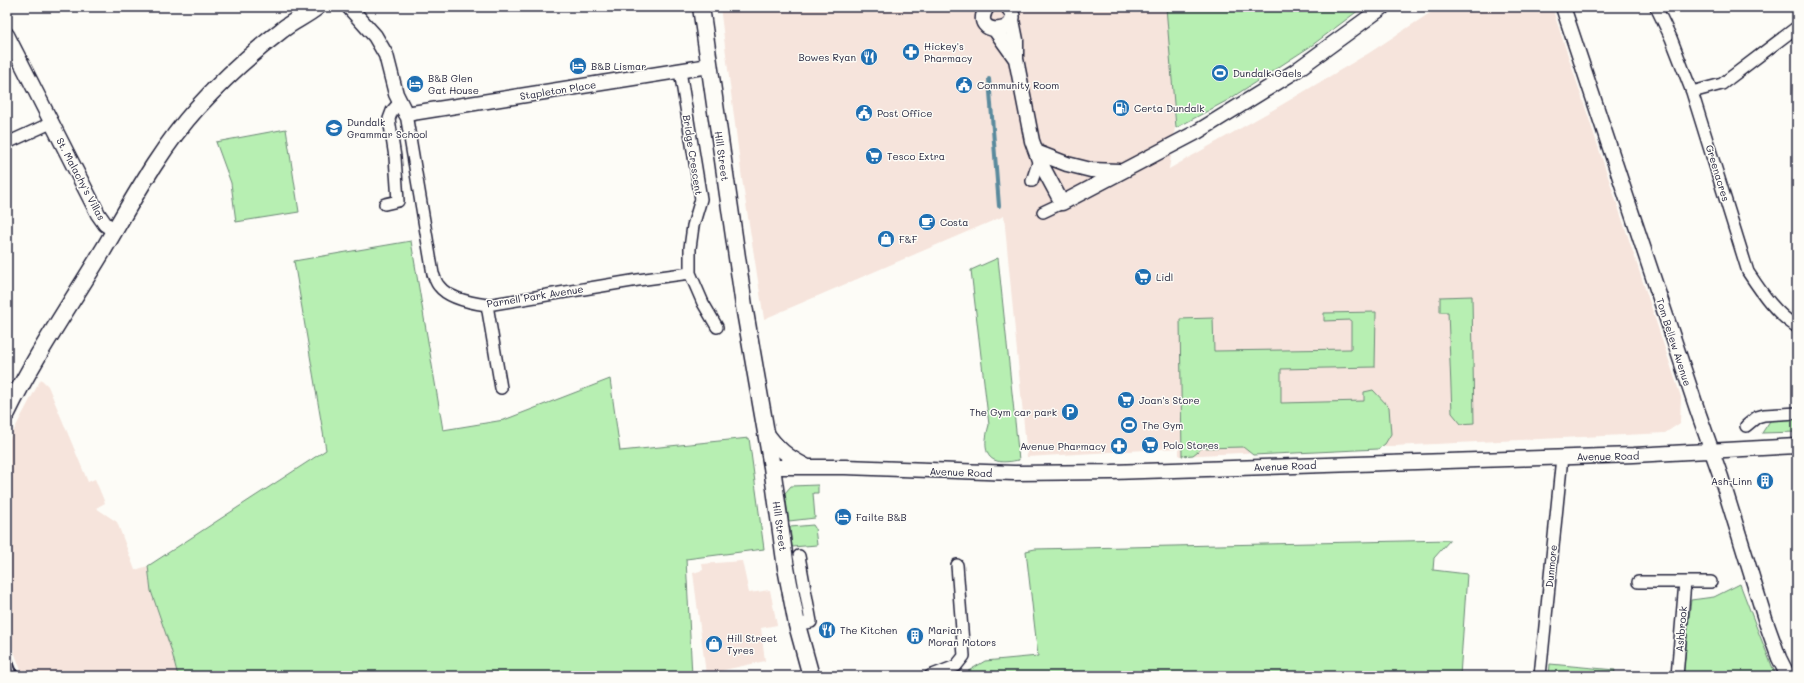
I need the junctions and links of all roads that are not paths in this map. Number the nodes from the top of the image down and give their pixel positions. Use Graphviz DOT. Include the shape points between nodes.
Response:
graph roads {
  1 [pos="298,7"];
  2 [pos="317,7"];
  3 [pos="349,7"];
  4 [pos="700,7"];
  5 [pos="987,7"];
  6 [pos="1383,7"];
  7 [pos="1563,7"];
  8 [pos="1656,7"];
  9 [pos="1010,13"];
  10 [pos="1797,27"];
  11 [pos="283,29"];
  12 [pos="996,30"];
  13 [pos="7,35"];
  14 [pos="1016,59"];
  15 [pos="709,66"];
  16 [pos="680,71"];
  17 [pos="1692,92"];
  18 [pos="403,108"];
  19 [pos="51,123"];
  20 [pos="7,143"];
  21 [pos="1038,156"];
  22 [pos="1120,171"];
  23 [pos="1032,181"];
  24 [pos="1062,203"];
  25 [pos="385,204"];
  26 [pos="1044,212"];
  27 [pos="115,231"];
  28 [pos="690,274"];
  29 [pos="487,305"];
  30 [pos="717,327"];
  31 [pos="1797,327"];
  32 [pos="501,388"];
  33 [pos="1797,413"];
  34 [pos="7,414"];
  35 [pos="1746,426"];
  36 [pos="766,432"];
  37 [pos="1797,446"];
  38 [pos="1712,451"];
  39 [pos="1562,457"];
  40 [pos="772,467"];
  41 [pos="809,468"];
  42 [pos="799,556"];
  43 [pos="956,565"];
  44 [pos="1638,582"];
  45 [pos="1685,582"];
  46 [pos="1711,582"];
  47 [pos="797,626"];
  48 [pos="811,676"];
  49 [pos="930,676"];
  50 [pos="1540,676"];
  51 [pos="1677,676"];
  52 [pos="1788,676"];
  1 -- 11 [label="main road"];
  2 -- 11 [label="main road"];
  3 -- 18 [label="street" via="375,36 386,55 396,94"];
  4 -- 15 [label="main road, Hill Street"];
  5 -- 12 [label="street" via="984,20 989,27"];
  6 -- 22 [label="street" via="1294,72 1197,132"];
  7 -- 38 [label="street, Tom Bellew Avenue"];
  8 -- 17 [label="street, Greenacres"];
  9 -- 12 [label="street" via="1008,26 1003,30"];
  9 -- 14 [label="street" via="1016,40"];
  10 -- 17 [label="street" via="1722,84"];
  11 -- 27 [label="main road" via="197,108 156,163"];
  12 -- 14 [label="street"];
  13 -- 19 [label="street, St. Malachy's Villas"];
  14 -- 21 [label="street" via="1028,128"];
  15 -- 16 [label="street, Stapleton Place"];
  15 -- 36 [label="main road, Hill Street" via="744,306"];
  16 -- 18 [label="street, Stapleton Place"];
  16 -- 28 [label="street, Bridge Crescent" via="701,199 693,226"];
  17 -- 31 [label="street, Greenacres" via="1748,272 1764,297 1784,319"];
  18 -- 25 [label="street" via="392,111 389,119 398,200"];
  18 -- 29 [label="street, Parnell Park Avenue" via="433,274 438,285 446,293"];
  19 -- 20 [label="street"];
  19 -- 27 [label="street, St. Malachy's Villas" via="98,214 105,224"];
  21 -- 22 [label="street" via="1091,170"];
  21 -- 23 [label="street"];
  21 -- 24 [label="street"];
  22 -- 24 [label="street"];
  24 -- 26 [label="street"];
  27 -- 34 [label="main road" via="36,359"];
  28 -- 29 [label="street, Parnell Park Avenue"];
  28 -- 30 [label="street, Bridge Crescent"];
  29 -- 32 [label="street"];
  33 -- 35 [label="street" via="1764,415"];
  36 -- 40 [label="main road, Hill Street"];
  36 -- 41 [label="street" via="776,446"];
  37 -- 38 [label="street, Avenue Road"];
  38 -- 39 [label="street, Avenue Road"];
  38 -- 52 [label="street, Tom Bellew Avenue" via="1766,622"];
  39 -- 41 [label="street, Avenue Road" via="1014,474"];
  39 -- 50 [label="street, Dunmore"];
  40 -- 41 [label="street, Avenue Road"];
  40 -- 47 [label="main road, Hill Street"];
  42 -- 47 [label="street" via="811,622"];
  43 -- 49 [label="street" via="964,656 956,666"];
  44 -- 45 [label="street"];
  45 -- 46 [label="street"];
  45 -- 51 [label="street, Ashbrook"];
  47 -- 48 [label="main road, Hill Street"];
}
